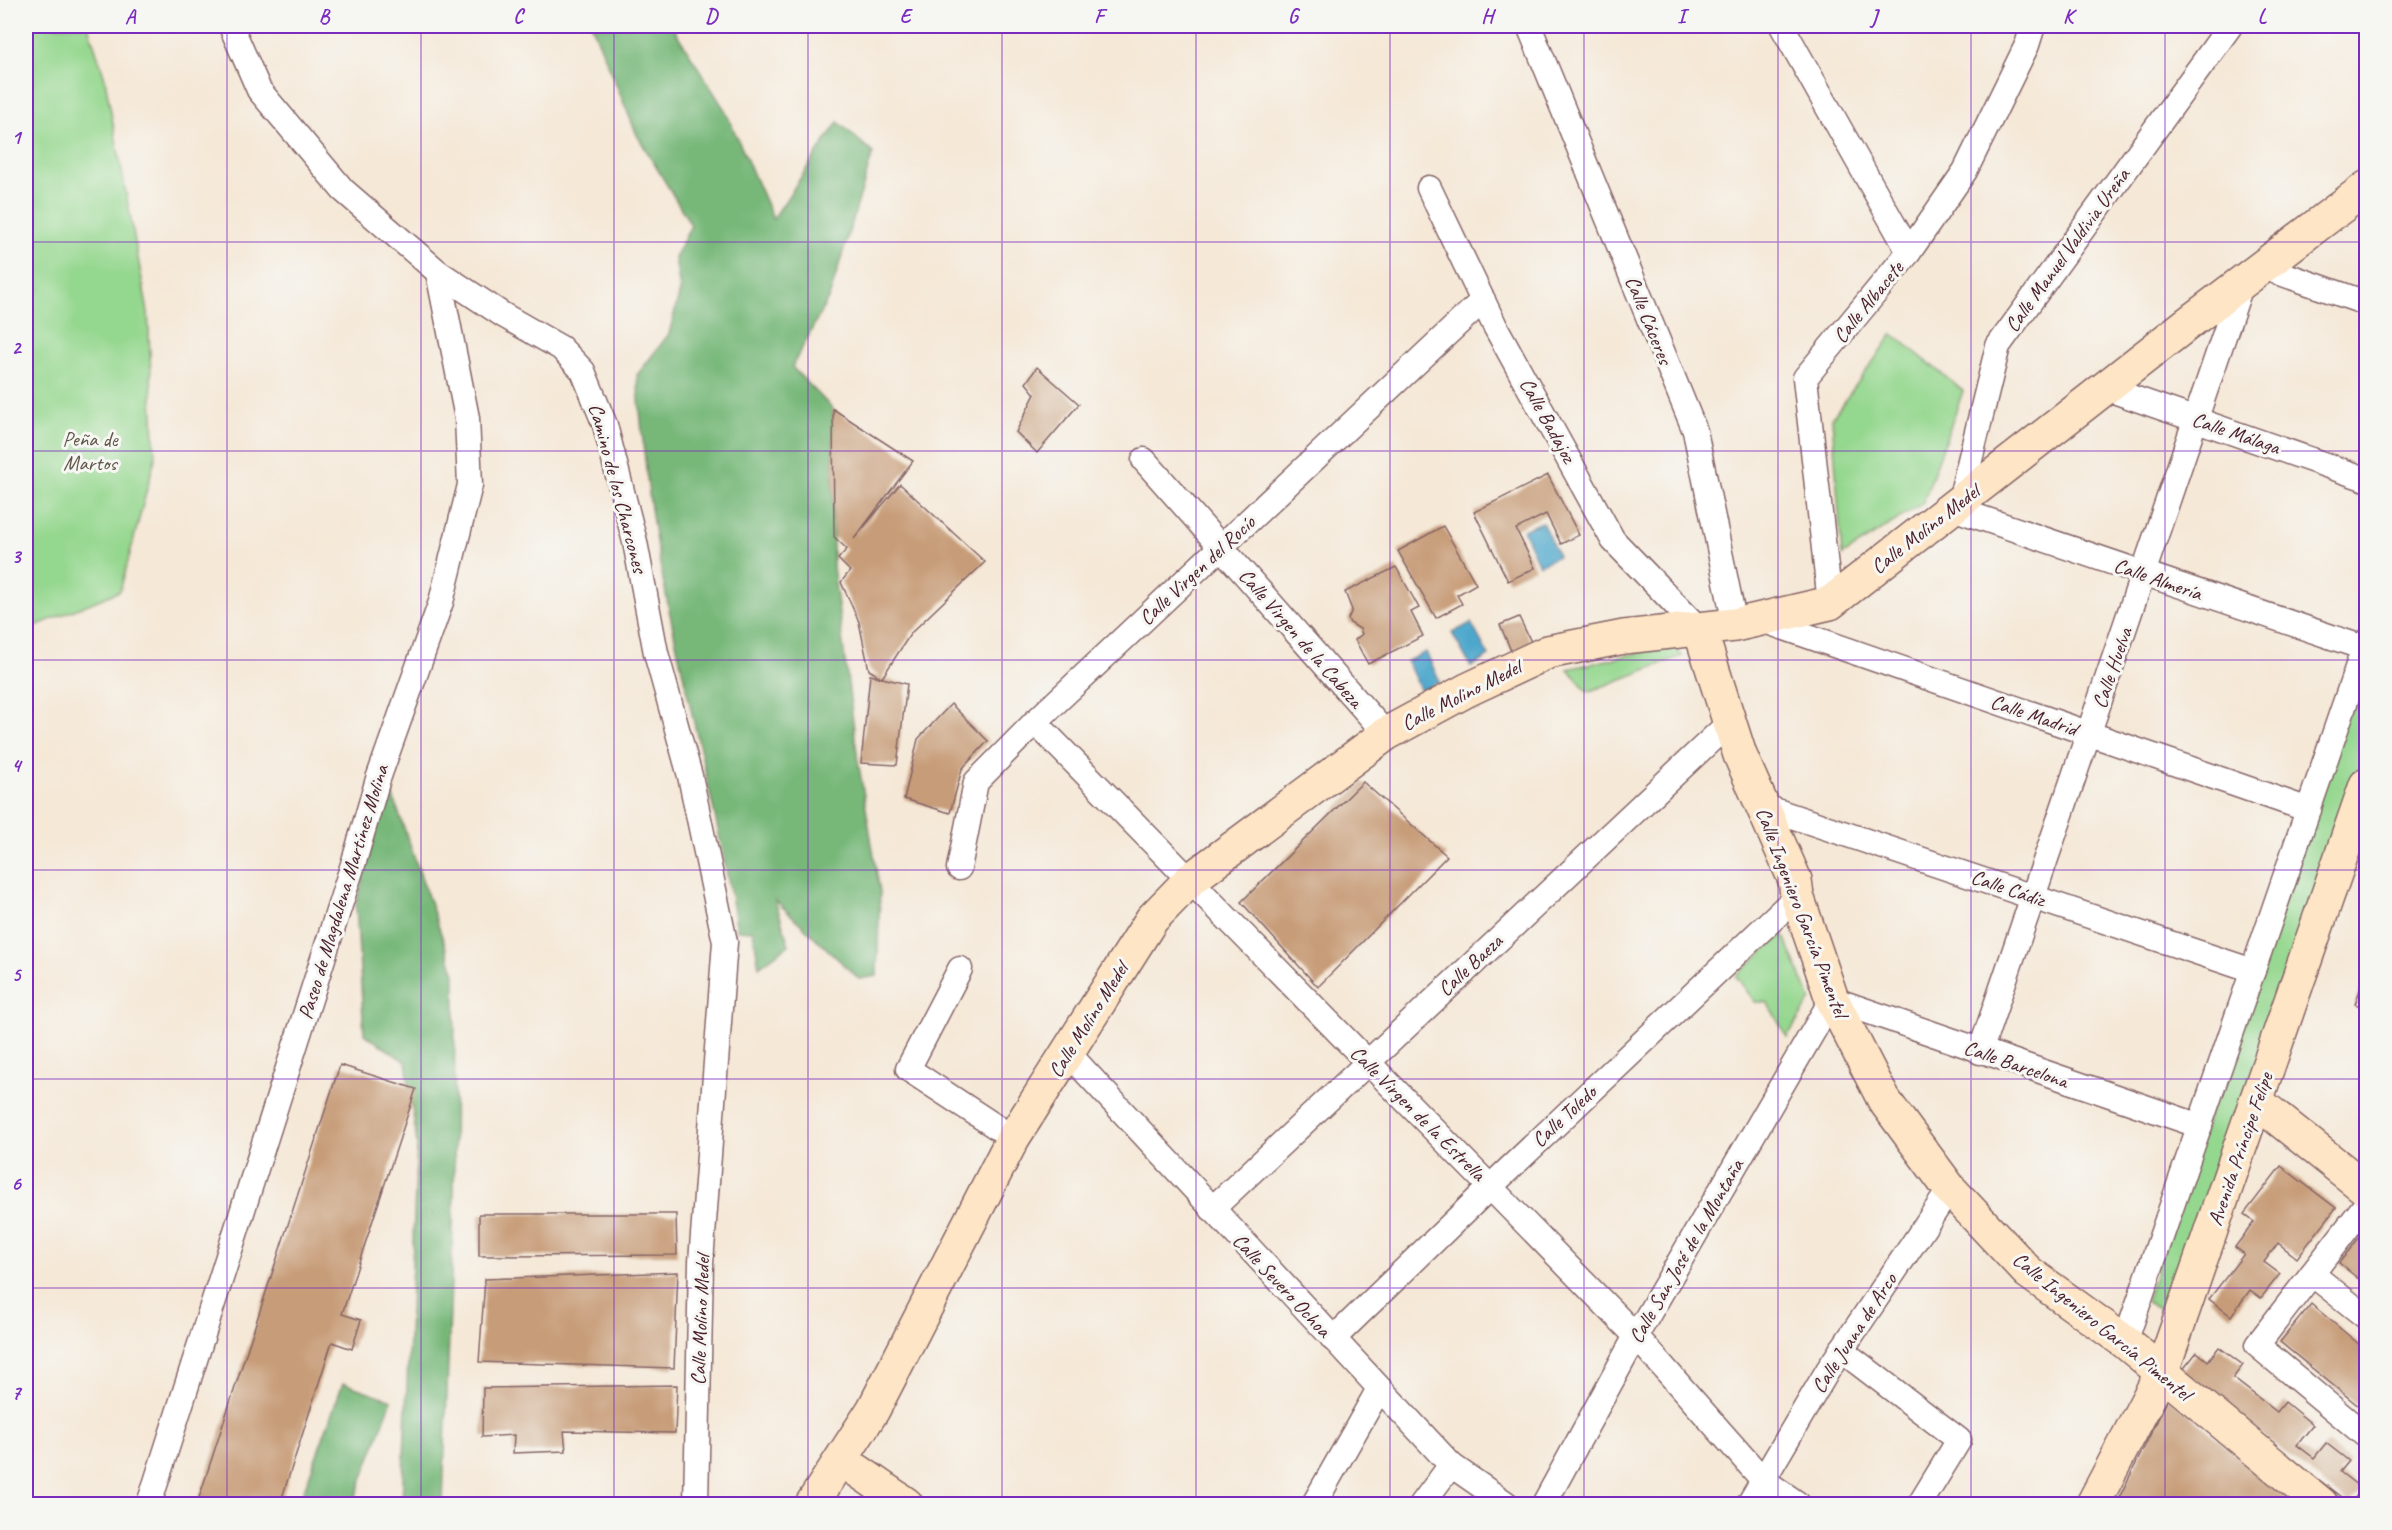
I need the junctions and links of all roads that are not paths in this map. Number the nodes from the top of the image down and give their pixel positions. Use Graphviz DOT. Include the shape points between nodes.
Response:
graph roads {
  1 [pos="231,26"];
  2 [pos="1529,26"];
  3 [pos="1782,26"];
  4 [pos="2033,26"];
  5 [pos="2230,26"];
  6 [pos="1429,188"];
  7 [pos="2367,188"];
  8 [pos="1909,252"];
  9 [pos="438,272"];
  10 [pos="2252,275"];
  11 [pos="1483,300"];
  12 [pos="2367,303"];
  13 [pos="2105,388"];
  14 [pos="2197,420"];
  15 [pos="1144,460"];
  16 [pos="2367,479"];
  17 [pos="1956,505"];
  18 [pos="1221,547"];
  19 [pos="2143,575"];
  20 [pos="1830,603"];
  21 [pos="1747,622"];
  22 [pos="1700,630"];
  23 [pos="2365,645"];
  24 [pos="1035,722"];
  25 [pos="1730,722"];
  26 [pos="1386,734"];
  27 [pos="2089,734"];
  28 [pos="2367,784"];
  29 [pos="1762,806"];
  30 [pos="2309,810"];
  31 [pos="959,868"];
  32 [pos="1190,880"];
  33 [pos="1797,896"];
  34 [pos="2032,897"];
  35 [pos="960,969"];
  36 [pos="2253,971"];
  37 [pos="1832,999"];
  38 [pos="1980,1052"];
  39 [pos="1068,1053"];
  40 [pos="1366,1063"];
  41 [pos="714,1100"];
  42 [pos="2256,1101"];
  43 [pos="2200,1126"];
  44 [pos="1013,1138"];
  45 [pos="1491,1186"];
  46 [pos="1950,1189"];
  47 [pos="2367,1189"];
  48 [pos="2367,1204"];
  49 [pos="1212,1209"];
  50 [pos="2312,1274"];
  51 [pos="2367,1317"];
  52 [pos="1636,1336"];
  53 [pos="1333,1339"];
  54 [pos="2126,1342"];
  55 [pos="1841,1350"];
  56 [pos="2161,1374"];
  57 [pos="1379,1389"];
  58 [pos="873,1410"];
  59 [pos="2367,1436"];
  60 [pos="1451,1465"];
  61 [pos="858,1471"];
  62 [pos="1763,1480"];
  63 [pos="149,1504"];
  64 [pos="696,1504"];
  65 [pos="812,1504"];
  66 [pos="837,1504"];
  67 [pos="906,1504"];
  68 [pos="1314,1504"];
  69 [pos="1422,1504"];
  70 [pos="1507,1504"];
  71 [pos="1544,1504"];
  72 [pos="1749,1504"];
  73 [pos="1798,1504"];
  74 [pos="1920,1504"];
  75 [pos="2092,1504"];
  76 [pos="2321,1504"];
  1 -- 9 [label="street, Camino de los Charcones" via="259,90 343,190"];
  2 -- 21 [label="street, Calle Cáceres" via="1695,431"];
  3 -- 8 [label="street, Calle Albacete"];
  4 -- 8 [label="street" via="1965,171"];
  5 -- 17 [label="street, Calle Manuel Valdivia Ureña" via="1998,346"];
  6 -- 11 [label="street, Calle Badajoz"];
  7 -- 10 [label="street, Calle Molino Medel"];
  8 -- 20 [label="street, Calle Albacete" via="1805,378"];
  9 -- 41 [label="street, Camino de los Charcones" via="561,348 583,371 605,425 635,542 656,653 690,776 725,942"];
  9 -- 63 [label="street, Paseo de Magdalena Martínez Molina" via="467,418 470,484 441,602 378,779"];
  10 -- 12 [label="street"];
  10 -- 13 [label="street, Calle Molino Medel"];
  10 -- 14 [label="street, Calle Huelva"];
  11 -- 18 [label="street, Calle Virgen del Rocío"];
  11 -- 22 [label="street, Calle Badajoz" via="1614,540"];
  13 -- 14 [label="street, Calle Málaga"];
  13 -- 17 [label="street, Calle Molino Medel"];
  14 -- 16 [label="street, Calle Málaga"];
  14 -- 19 [label="street, Calle Huelva"];
  15 -- 18 [label="street, Calle Virgen de la Cabeza"];
  17 -- 19 [label="street, Calle Almería"];
  17 -- 20 [label="street, Calle Molino Medel"];
  18 -- 24 [label="street, Calle Virgen del Rocío"];
  18 -- 26 [label="street, Calle Virgen de la Cabeza"];
  19 -- 23 [label="street, Calle Almería"];
  19 -- 27 [label="street, Calle Huelva"];
  20 -- 21 [label="street, Calle Molino Medel"];
  21 -- 22 [label="street, Calle Molino Medel"];
  21 -- 27 [label="street, Calle Madrid"];
  22 -- 25 [label="street, Calle Ingeniero García Pimentel"];
  22 -- 26 [label="street, Calle Molino Medel" via="1624,637 1548,652"];
  23 -- 30 [label="street"];
  24 -- 31 [label="street, Calle Virgen del Rocío" via="976,782"];
  24 -- 32 [label="street, Calle Virgen de la Estrella"];
  25 -- 29 [label="street, Calle Ingeniero García Pimentel"];
  25 -- 40 [label="street, Calle Baeza"];
  26 -- 32 [label="street, Calle Molino Medel"];
  27 -- 30 [label="street, Calle Madrid"];
  27 -- 34 [label="street, Calle Huelva"];
  28 -- 42 [label="street, Avenida Príncipe Felipe"];
  29 -- 33 [label="street, Calle Ingeniero García Pimentel" via="1795,880"];
  29 -- 34 [label="street, Calle Cádiz"];
  30 -- 36 [label="street"];
  32 -- 39 [label="street, Calle Molino Medel" via="1152,919"];
  32 -- 40 [label="street, Calle Virgen de la Estrella"];
  33 -- 37 [label="street, Calle Ingeniero García Pimentel"];
  33 -- 45 [label="street, Calle Toledo"];
  34 -- 36 [label="street, Calle Cádiz"];
  34 -- 38 [label="street, Calle Huelva"];
  35 -- 44 [label="street" via="908,1069"];
  36 -- 43 [label="street"];
  37 -- 38 [label="street, Calle Barcelona"];
  37 -- 46 [label="street, Calle Ingeniero García Pimentel" via="1884,1100"];
  37 -- 52 [label="street, Calle San José de la Montaña"];
  38 -- 43 [label="street, Calle Barcelona"];
  39 -- 44 [label="street, Calle Molino Medel"];
  39 -- 49 [label="street, Calle Severo Ochoa"];
  40 -- 45 [label="street, Calle Virgen de la Estrella"];
  40 -- 49 [label="street, Calle Baeza"];
  41 -- 64 [label="street, Calle Molino Medel" via="701,1262"];
  42 -- 47 [label="street"];
  42 -- 56 [label="street, Avenida Príncipe Felipe"];
  43 -- 54 [label="street"];
  44 -- 58 [label="street, Calle Molino Medel"];
  45 -- 52 [label="street, Calle Virgen de la Estrella"];
  45 -- 53 [label="street, Calle Toledo"];
  46 -- 54 [label="street, Calle Ingeniero García Pimentel" via="2028,1272"];
  46 -- 55 [label="street, Calle Juana de Arco"];
  48 -- 50 [label="street"];
  49 -- 53 [label="street, Calle Severo Ochoa"];
  50 -- 51 [label="street"];
  50 -- 59 [label="street" via="2257,1345"];
  52 -- 62 [label="street, Calle Virgen de la Estrella"];
  52 -- 71 [label="street, Calle San José de la Montaña"];
  53 -- 57 [label="street, Calle Severo Ochoa"];
  54 -- 56 [label="street, Calle Ingeniero García Pimentel"];
  55 -- 62 [label="street, Calle Juana de Arco"];
  55 -- 74 [label="street" via="1959,1440"];
  56 -- 75 [label="street, Avenida Príncipe Felipe"];
  56 -- 76 [label="street, Calle Ingeniero García Pimentel"];
  57 -- 60 [label="street, Calle Severo Ochoa"];
  57 -- 68 [label="street"];
  58 -- 61 [label="street" via="880,1422"];
  58 -- 65 [label="street, Calle Molino Medel"];
  60 -- 69 [label="street"];
  60 -- 70 [label="street, Calle Severo Ochoa"];
  61 -- 66 [label="street"];
  61 -- 67 [label="street"];
  62 -- 72 [label="street, Calle Juana de Arco"];
  62 -- 73 [label="street, Calle Virgen de la Estrella"];
}
